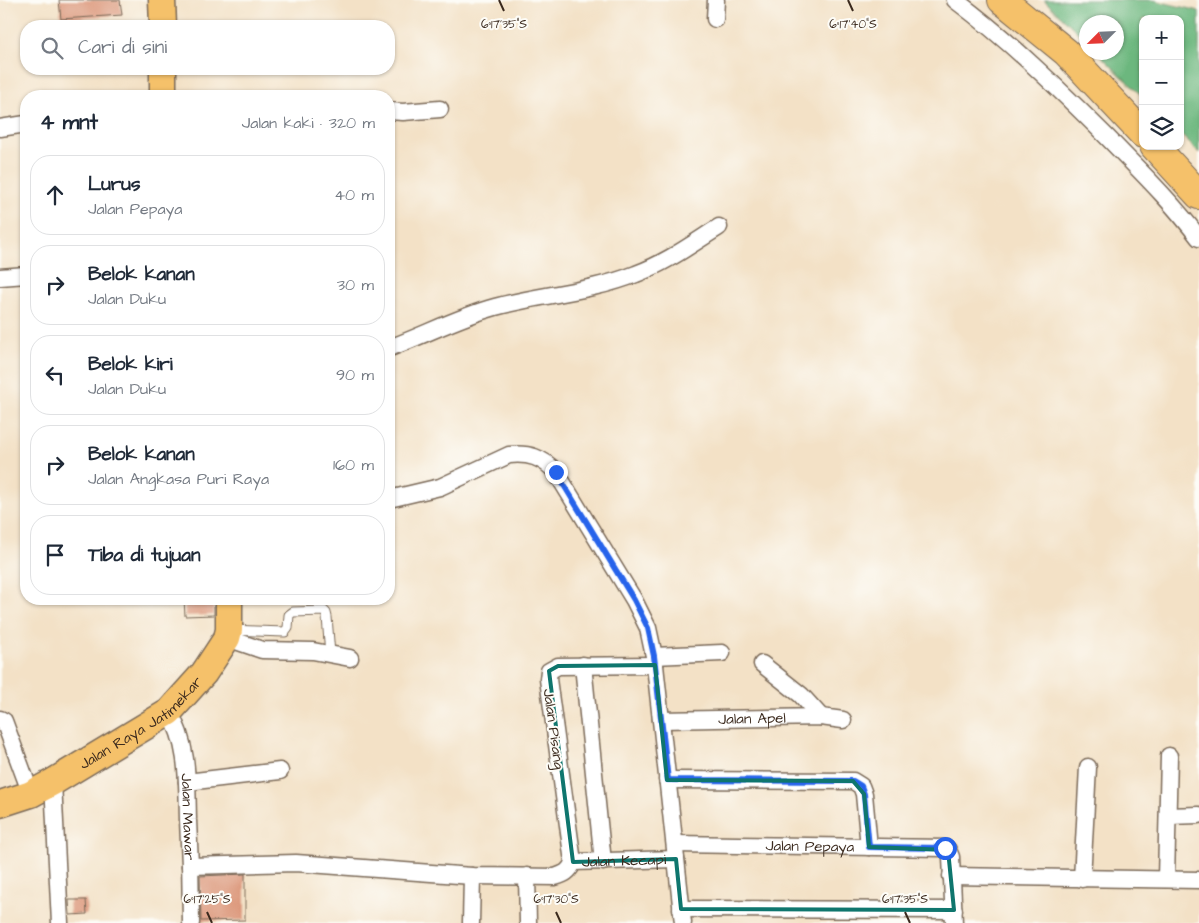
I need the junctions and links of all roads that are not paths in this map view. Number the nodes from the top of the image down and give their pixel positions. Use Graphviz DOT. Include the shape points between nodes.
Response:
graph roads {
  1 [pos="162,0"];
  2 [pos="716,0"];
  3 [pos="955,0"];
  4 [pos="1002,0"];
  5 [pos="1030,0"];
  6 [pos="715,19"];
  7 [pos="163,20"];
  8 [pos="1079,44"];
  9 [pos="1095,60"];
  10 [pos="163,75"];
  11 [pos="163,90"];
  12 [pos="1139,105"];
  13 [pos="440,109"];
  14 [pos="395,111"];
  15 [pos="20,125"];
  16 [pos="0,128"];
  17 [pos="1139,130"];
  18 [pos="1158,150"];
  19 [pos="1182,150"];
  20 [pos="1199,168"];
  21 [pos="1199,195"];
  22 [pos="719,227"];
  23 [pos="1199,238"];
  24 [pos="20,275"];
  25 [pos="0,277"];
  26 [pos="395,345"];
  27 [pos="395,498"];
  28 [pos="229,605"];
  29 [pos="228,634"];
  30 [pos="722,653"];
  31 [pos="330,654"];
  32 [pos="350,658"];
  33 [pos="654,661"];
  34 [pos="762,664"];
  35 [pos="583,665"];
  36 [pos="169,712"];
  37 [pos="821,717"];
  38 [pos="0,719"];
  39 [pos="660,720"];
  40 [pos="843,720"];
  41 [pos="1169,756"];
  42 [pos="1088,767"];
  43 [pos="280,771"];
  44 [pos="668,780"];
  45 [pos="187,782"];
  46 [pos="42,788"];
  47 [pos="0,804"];
  48 [pos="1199,815"];
  49 [pos="1168,816"];
  50 [pos="869,847"];
  51 [pos="675,852"];
  52 [pos="572,862"];
  53 [pos="603,862"];
  54 [pos="190,866"];
  55 [pos="472,876"];
  56 [pos="527,876"];
  57 [pos="952,876"];
  58 [pos="1082,878"];
  59 [pos="1166,879"];
  60 [pos="1199,880"];
  61 [pos="682,916"];
  62 [pos="954,916"];
  63 [pos="60,923"];
  64 [pos="191,923"];
  65 [pos="472,923"];
  66 [pos="528,923"];
  1 -- 7 [label="main road"];
  2 -- 6 [label="street"];
  3 -- 23 [label="street" via="988,25 1063,93"];
  4 -- 17 [label="highway" via="1066,52"];
  5 -- 8 [label="highway"];
  9 -- 12 [label="highway"];
  10 -- 11 [label="main road"];
  13 -- 14 [label="street"];
  15 -- 16 [label="street"];
  18 -- 21 [label="highway"];
  19 -- 20 [label="highway"];
  22 -- 26 [label="street" via="662,263 636,275 497,306 461,317"];
  24 -- 25 [label="street"];
  27 -- 33 [label="street" via="440,488 509,455 520,454 546,462 556,472 634,600 648,628"];
  28 -- 29 [label="main road"];
  29 -- 31 [label="street" via="262,650"];
  29 -- 31 [label="lane" via="285,632 289,615 293,612 324,611"];
  29 -- 36 [label="main road, Jalan Raya Jatimekar" via="204,674"];
  30 -- 33 [label="street, Jalan Pisang"];
  31 -- 32 [label="street"];
  33 -- 35 [label="street, Jalan Pisang"];
  33 -- 39 [label="street"];
  34 -- 37 [label="street" via="801,695"];
  35 -- 52 [label="street, Jalan Pisang" via="558,666 549,672 548,679"];
  35 -- 53 [label="street"];
  36 -- 45 [label="street, Jalan Mawar" via="184,748"];
  36 -- 46 [label="main road, Jalan Raya Jatimekar"];
  37 -- 39 [label="street, Jalan Apel"];
  37 -- 40 [label="street, Jalan Apel"];
  38 -- 46 [label="street"];
  39 -- 44 [label="street"];
  41 -- 49 [label="street"];
  42 -- 58 [label="street"];
  43 -- 45 [label="street"];
  44 -- 50 [label="street" via="853,781 861,786 864,794"];
  44 -- 51 [label="street"];
  45 -- 54 [label="street, Jalan Mawar"];
  46 -- 47 [label="main road, Jalan Raya Jatimekar"];
  46 -- 63 [label="street"];
  48 -- 49 [label="street"];
  49 -- 59 [label="street"];
  50 -- 51 [label="street, Jalan Pepaya"];
  50 -- 57 [label="street, Jalan Pepaya" via="945,848 951,857"];
  51 -- 53 [label="street, Jalan Kecapi"];
  51 -- 61 [label="street"];
  52 -- 53 [label="street, Jalan Kecapi"];
  52 -- 56 [label="street" via="567,873 555,877"];
  54 -- 55 [label="street" via="296,863"];
  54 -- 64 [label="street, Jalan Mawar"];
  55 -- 56 [label="street"];
  55 -- 65 [label="street"];
  56 -- 66 [label="street"];
  57 -- 58 [label="street"];
  57 -- 62 [label="street"];
  58 -- 59 [label="street"];
  59 -- 60 [label="street"];
  61 -- 62 [label="street"];
}
